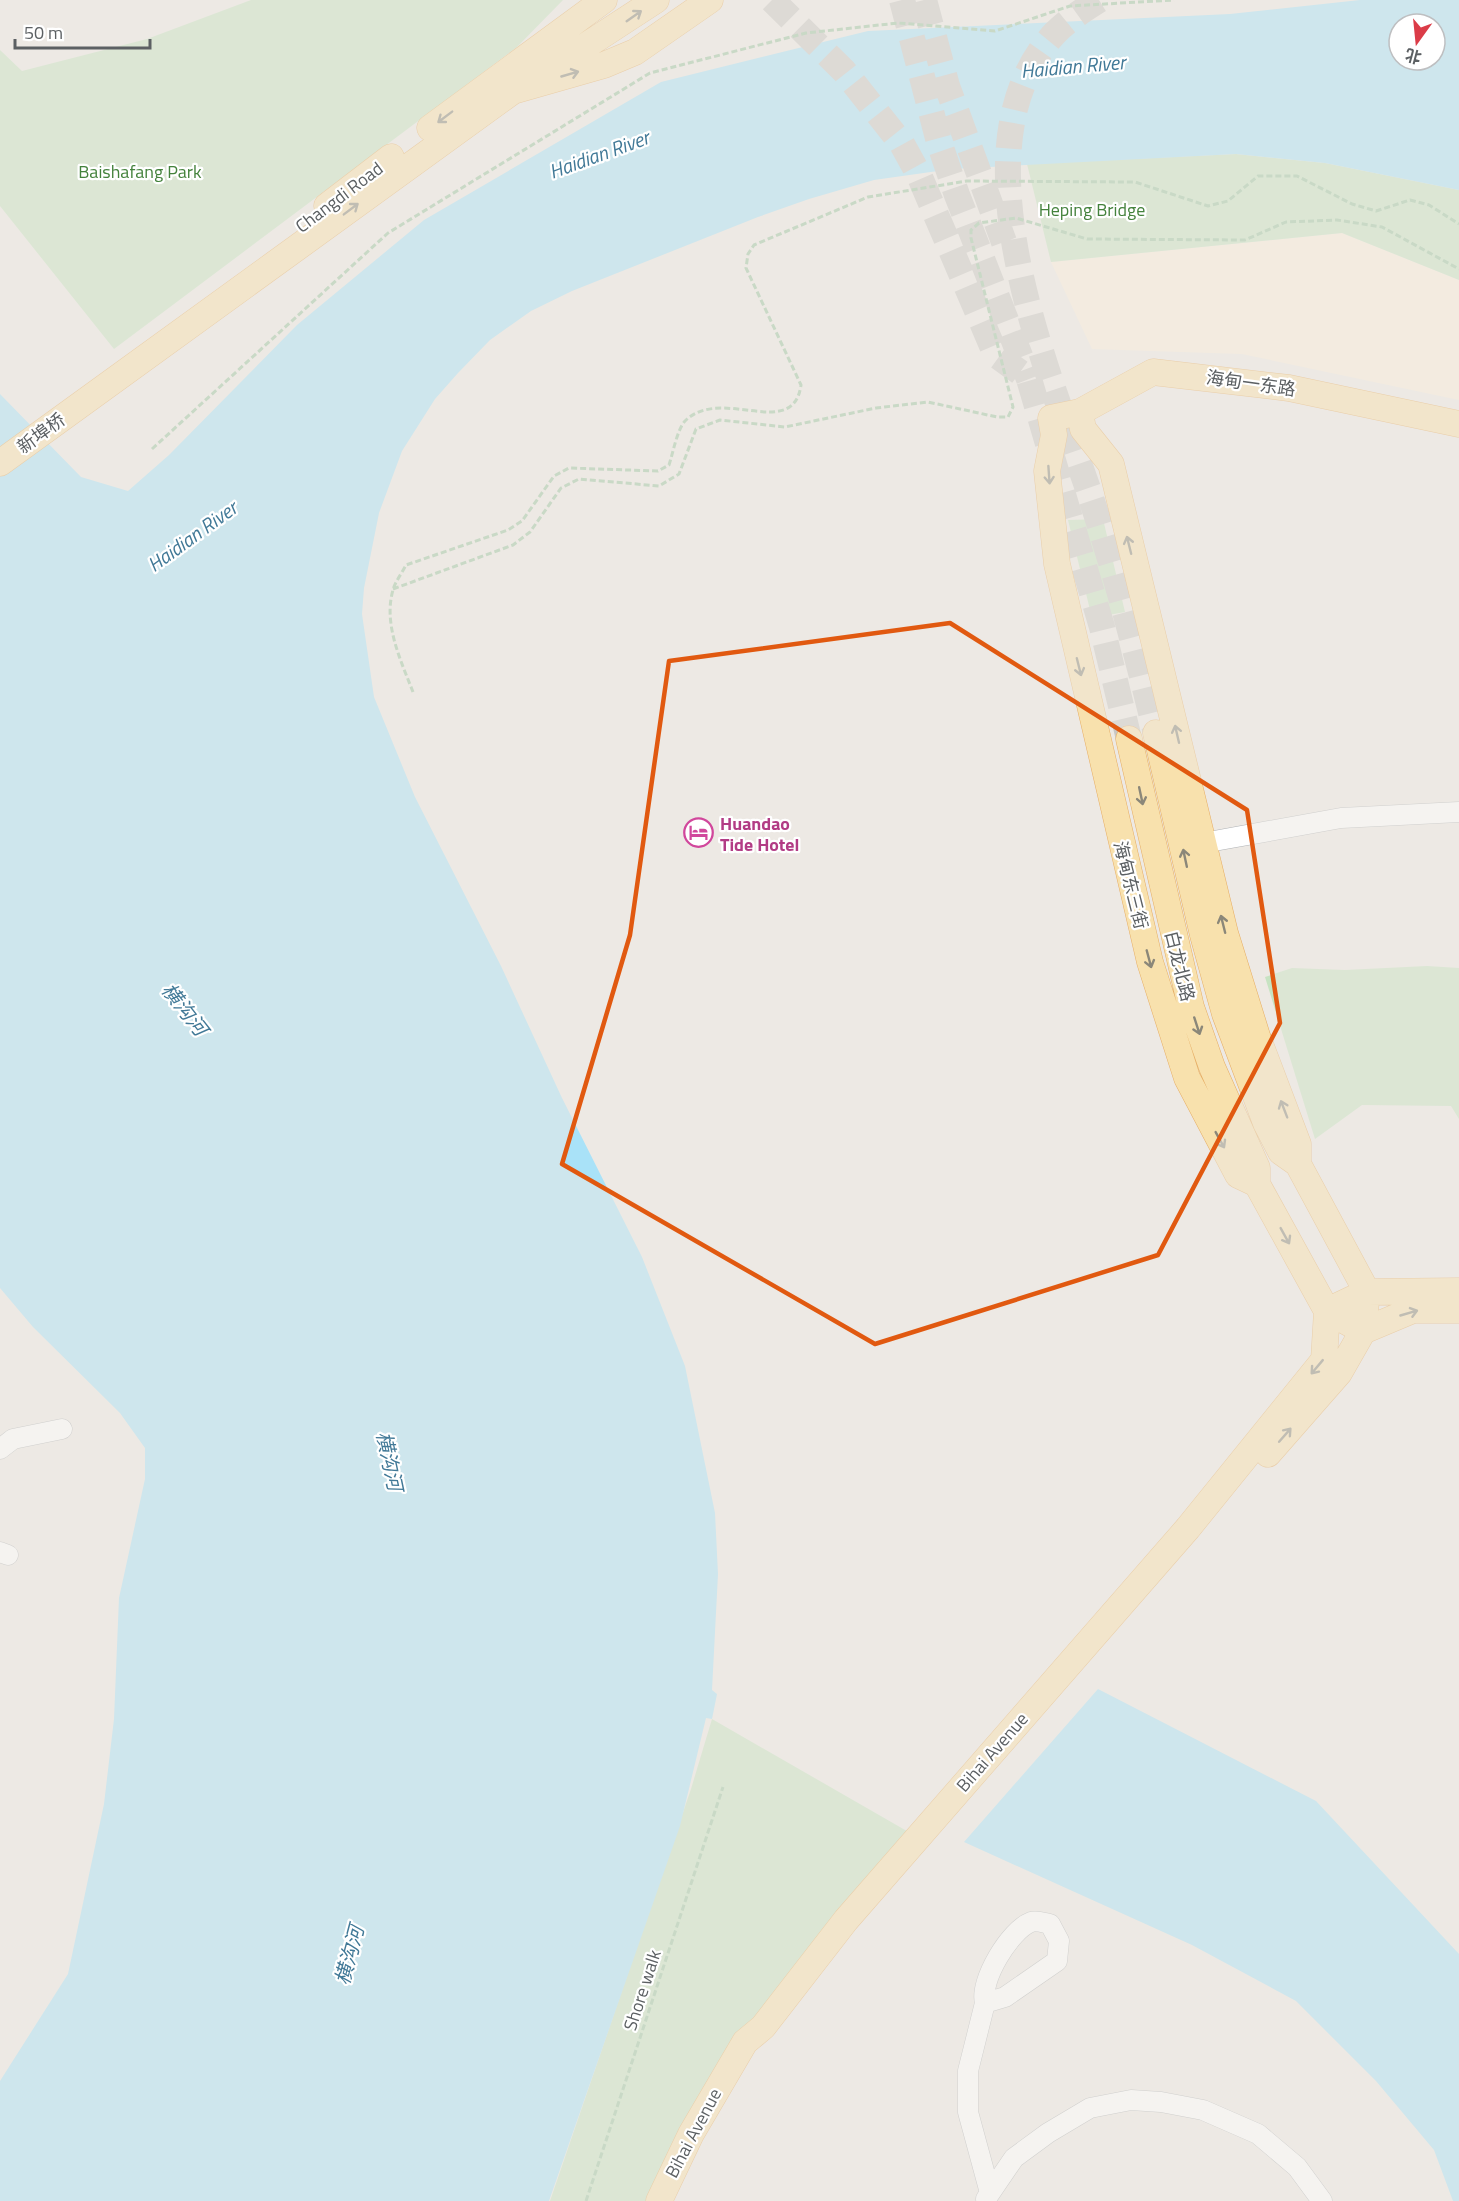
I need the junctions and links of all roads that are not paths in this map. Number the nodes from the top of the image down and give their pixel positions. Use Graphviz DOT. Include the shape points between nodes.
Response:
graph roads {
  1 [pos="604,0"];
  2 [pos="656,0"];
  3 [pos="710,0"];
  4 [pos="513,91"];
  5 [pos="78,397"];
  6 [pos="1081,421"];
  7 [pos="1459,424"];
  8 [pos="1052,427"];
  9 [pos="1459,436"];
  10 [pos="0,444"];
  11 [pos="0,463"];
  12 [pos="1156,733"];
  13 [pos="1129,739"];
  14 [pos="1459,812"];
  15 [pos="1203,843"];
  16 [pos="1298,1164"];
  17 [pos="1257,1184"];
  18 [pos="1459,1291"];
  19 [pos="1367,1292"];
  20 [pos="1459,1310"];
  21 [pos="1327,1311"];
  22 [pos="1363,1331"];
  23 [pos="62,1429"];
  24 [pos="0,1449"];
  25 [pos="985,2003"];
  26 [pos="987,2197"];
  27 [pos="659,2201"];
  28 [pos="675,2201"];
  29 [pos="1322,2201"];
  1 -- 5 [label="main road, Changdi Road, one-way"];
  4 -- 2 [label="main road, one-way" via="544,64 584,47"];
  4 -- 3 [label="main road, one-way" via="628,56"];
  5 -- 4 [label="main road, one-way"];
  5 -- 10 [label="main road, 新埠桥"];
  5 -- 11 [label="main road, 新埠桥"];
  6 -- 7 [label="main road, 海甸一东路" via="1153,372 1289,388"];
  6 -- 8 [label="main road, 海甸一东路"];
  6 -- 9 [label="main road, 海甸一东路" via="1159,387 1288,402"];
  15 -- 6 [label="main road, one-way" via="1111,464"];
  8 -- 17 [label="main road, 海甸东三街, one-way" via="1047,471 1057,564 1150,962 1187,1078 1238,1175"];
  16 -- 12 [label="main road, 白龙北路, one-way" via="1281,1152 1266,1123 1225,1014"];
  13 -- 17 [label="main road, 白龙北路, one-way" via="1191,1007 1212,1067 1257,1168"];
  14 -- 15 [label="street" via="1341,818"];
  16 -- 15 [label="main road, one-way" via="1298,1144 1239,981"];
  16 -- 19 [label="main road"];
  17 -- 21 [label="main road, 海甸东三街, one-way"];
  18 -- 19 [label="main road"];
  19 -- 21 [label="main road"];
  19 -- 22 [label="main road"];
  22 -- 20 [label="main road, one-way" via="1413,1310"];
  21 -- 22 [label="main road"];
  21 -- 27 [label="main road, Bihai Avenue, one-way" via="1324,1360 1188,1528 840,1927 763,2028 745,2042 691,2134"];
  28 -- 22 [label="main road, Bihai Avenue, one-way" via="736,2084 830,1954 1339,1373"];
  23 -- 24 [label="street" via="13,1439"];
  25 -- 26 [label="street" via="968,2071 968,2112"];
  26 -- 29 [label="street" via="1014,2158 1048,2133 1090,2108 1131,2100 1203,2110 1258,2134 1297,2167"];
}
